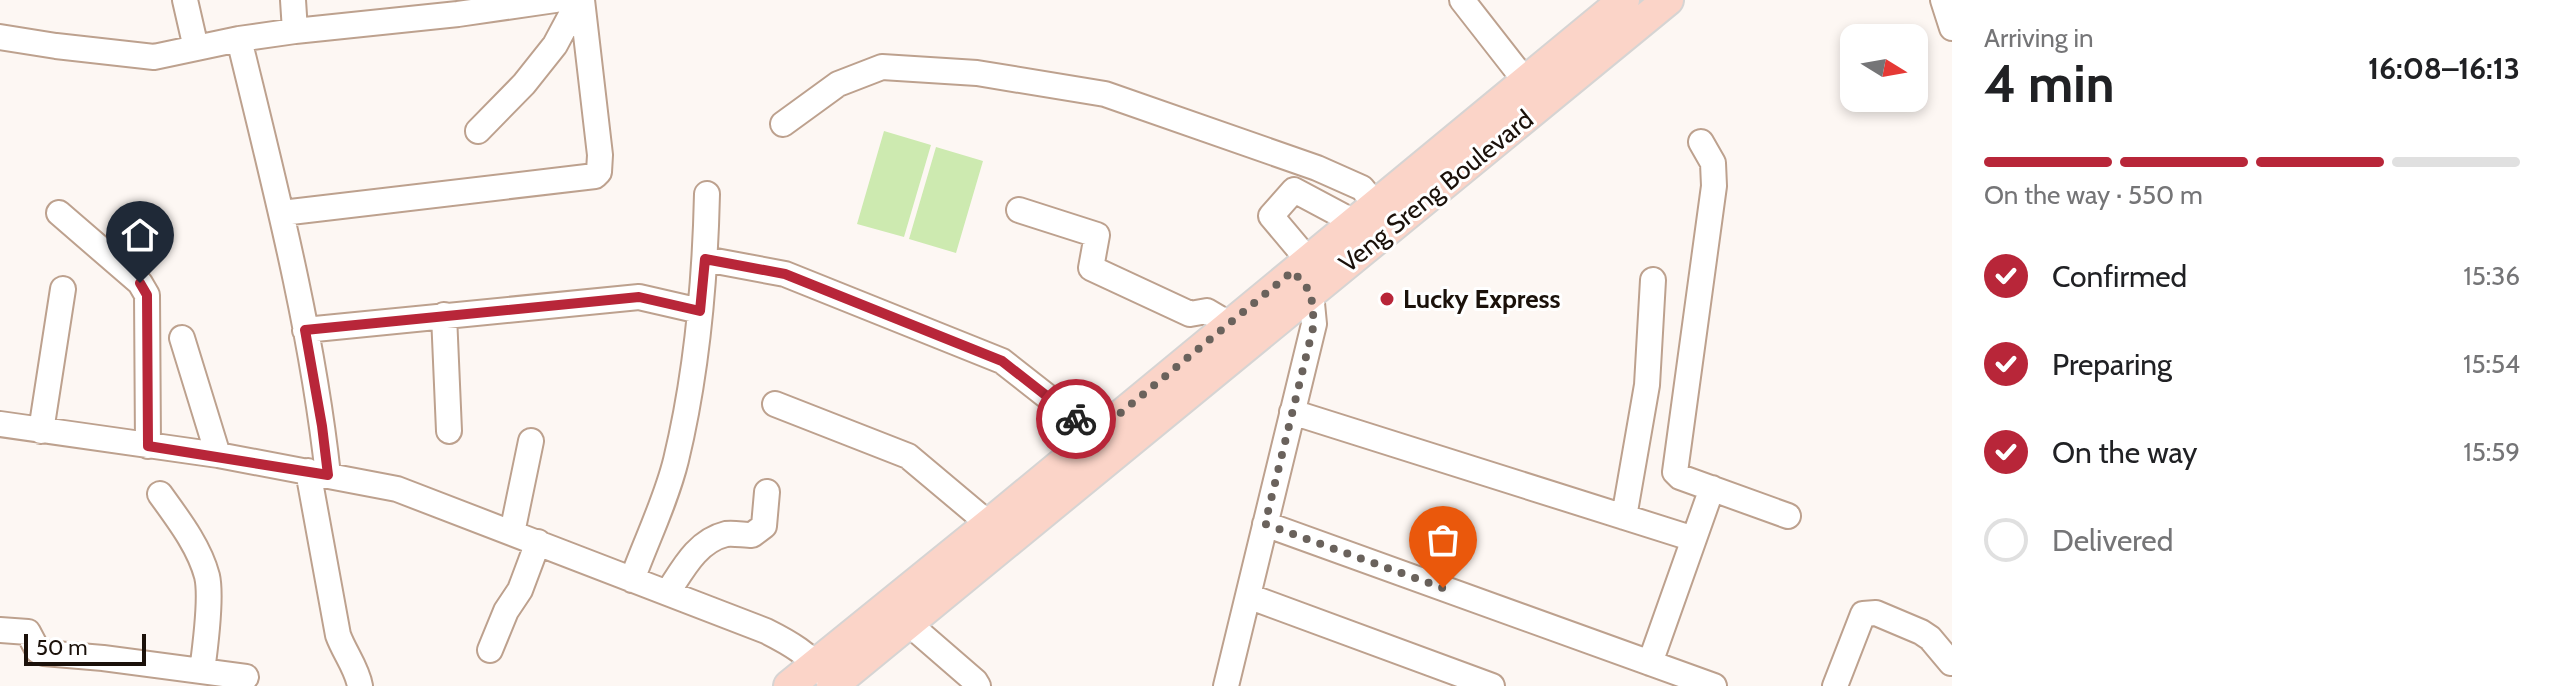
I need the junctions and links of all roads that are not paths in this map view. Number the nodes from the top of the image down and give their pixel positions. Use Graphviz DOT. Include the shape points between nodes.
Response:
graph roads {
  1 [pos="185,0"];
  2 [pos="293,0"];
  3 [pos="555,0"];
  4 [pos="580,0"];
  5 [pos="1462,0"];
  6 [pos="1624,0"];
  7 [pos="1668,0"];
  8 [pos="1943,0"];
  9 [pos="1952,26"];
  10 [pos="295,31"];
  11 [pos="0,37"];
  12 [pos="239,39"];
  13 [pos="196,48"];
  14 [pos="1534,92"];
  15 [pos="783,124"];
  16 [pos="478,131"];
  17 [pos="1701,142"];
  18 [pos="707,194"];
  19 [pos="1019,210"];
  20 [pos="59,213"];
  21 [pos="282,213"];
  22 [pos="1365,213"];
  23 [pos="705,259"];
  24 [pos="1304,275"];
  25 [pos="1653,280"];
  26 [pos="63,289"];
  27 [pos="700,311"];
  28 [pos="444,315"];
  29 [pos="1229,324"];
  30 [pos="305,330"];
  31 [pos="182,338"];
  32 [pos="775,404"];
  33 [pos="1292,412"];
  34 [pos="0,424"];
  35 [pos="41,431"];
  36 [pos="449,431"];
  37 [pos="1095,434"];
  38 [pos="531,441"];
  39 [pos="148,446"];
  40 [pos="218,455"];
  41 [pos="318,473"];
  42 [pos="1712,488"];
  43 [pos="767,492"];
  44 [pos="160,494"];
  45 [pos="1788,516"];
  46 [pos="1624,517"];
  47 [pos="989,524"];
  48 [pos="1265,524"];
  49 [pos="512,533"];
  50 [pos="1694,539"];
  51 [pos="538,542"];
  52 [pos="632,580"];
  53 [pos="668,592"];
  54 [pos="1248,596"];
  55 [pos="908,623"];
  56 [pos="0,630"];
  57 [pos="490,650"];
  58 [pos="1650,663"];
  59 [pos="1951,663"];
  60 [pos="202,671"];
  61 [pos="165,676"];
  62 [pos="246,677"];
  63 [pos="827,678"];
  64 [pos="360,686"];
  65 [pos="789,686"];
  66 [pos="978,686"];
  67 [pos="1226,686"];
  68 [pos="1492,686"];
  69 [pos="1714,686"];
  70 [pos="1835,686"];
  1 -- 13 [label="street"];
  2 -- 10 [label="street"];
  3 -- 10 [label="street"];
  4 -- 16 [label="street" via="555,45"];
  4 -- 21 [label="street" via="600,155 595,176"];
  5 -- 14 [label="street"];
  6 -- 14 [label="main road, Veng Sreng Boulevard"];
  7 -- 14 [label="main road, Veng Sreng Boulevard"];
  8 -- 9 [label="street"];
  10 -- 12 [label="street"];
  11 -- 13 [label="street" via="154,57"];
  12 -- 13 [label="street"];
  12 -- 21 [label="street"];
  14 -- 22 [label="main road, Veng Sreng Boulevard"];
  14 -- 24 [label="main road, Veng Sreng Boulevard"];
  15 -- 22 [label="street" via="838,84 882,67 977,73 1105,94 1317,168 1362,188"];
  17 -- 42 [label="street" via="1713,163 1714,186 1675,472"];
  18 -- 23 [label="street"];
  19 -- 29 [label="street" via="1097,235 1091,268 1190,314 1207,311"];
  20 -- 39 [label="street" via="140,283 147,295"];
  21 -- 30 [label="street"];
  22 -- 24 [label="main road, Veng Sreng Boulevard"];
  22 -- 24 [label="street" via="1294,190 1271,216"];
  23 -- 27 [label="street"];
  23 -- 37 [label="street" via="785,274 1002,361"];
  24 -- 29 [label="main road, Veng Sreng Boulevard"];
  24 -- 33 [label="street" via="1314,324"];
  24 -- 55 [label="main road, Veng Sreng Boulevard"];
  25 -- 46 [label="street" via="1647,385"];
  26 -- 35 [label="street"];
  27 -- 28 [label="street" via="639,297"];
  27 -- 52 [label="street" via="675,462"];
  28 -- 30 [label="street"];
  28 -- 36 [label="street"];
  29 -- 37 [label="main road, Veng Sreng Boulevard"];
  30 -- 41 [label="street" via="322,426"];
  31 -- 40 [label="street"];
  32 -- 47 [label="street" via="908,456"];
  33 -- 46 [label="street"];
  33 -- 48 [label="street"];
  34 -- 35 [label="street"];
  35 -- 39 [label="street"];
  37 -- 47 [label="main road, Veng Sreng Boulevard"];
  38 -- 49 [label="street"];
  39 -- 40 [label="street"];
  40 -- 41 [label="street"];
  41 -- 49 [label="street" via="397,489"];
  41 -- 64 [label="street" via="338,635"];
  42 -- 45 [label="street"];
  42 -- 50 [label="street"];
  43 -- 53 [label="street" via="764,526 752,535 727,534 708,542 691,556"];
  44 -- 60 [label="street" via="195,547 208,578"];
  46 -- 50 [label="street"];
  47 -- 63 [label="main road, Veng Sreng Boulevard"];
  48 -- 54 [label="street"];
  48 -- 58 [label="street"];
  49 -- 51 [label="street"];
  50 -- 58 [label="street"];
  51 -- 52 [label="street"];
  51 -- 57 [label="street"];
  52 -- 53 [label="street"];
  53 -- 63 [label="street" via="795,645"];
  54 -- 67 [label="street"];
  54 -- 68 [label="street"];
  55 -- 63 [label="main road, Veng Sreng Boulevard"];
  55 -- 66 [label="street"];
  56 -- 61 [label="street" via="32,633 38,651 44,653"];
  58 -- 69 [label="street"];
  59 -- 70 [label="street" via="1921,632 1876,613 1863,614"];
  60 -- 61 [label="street"];
  60 -- 62 [label="street"];
  63 -- 65 [label="main road, Veng Sreng Boulevard"];
}
